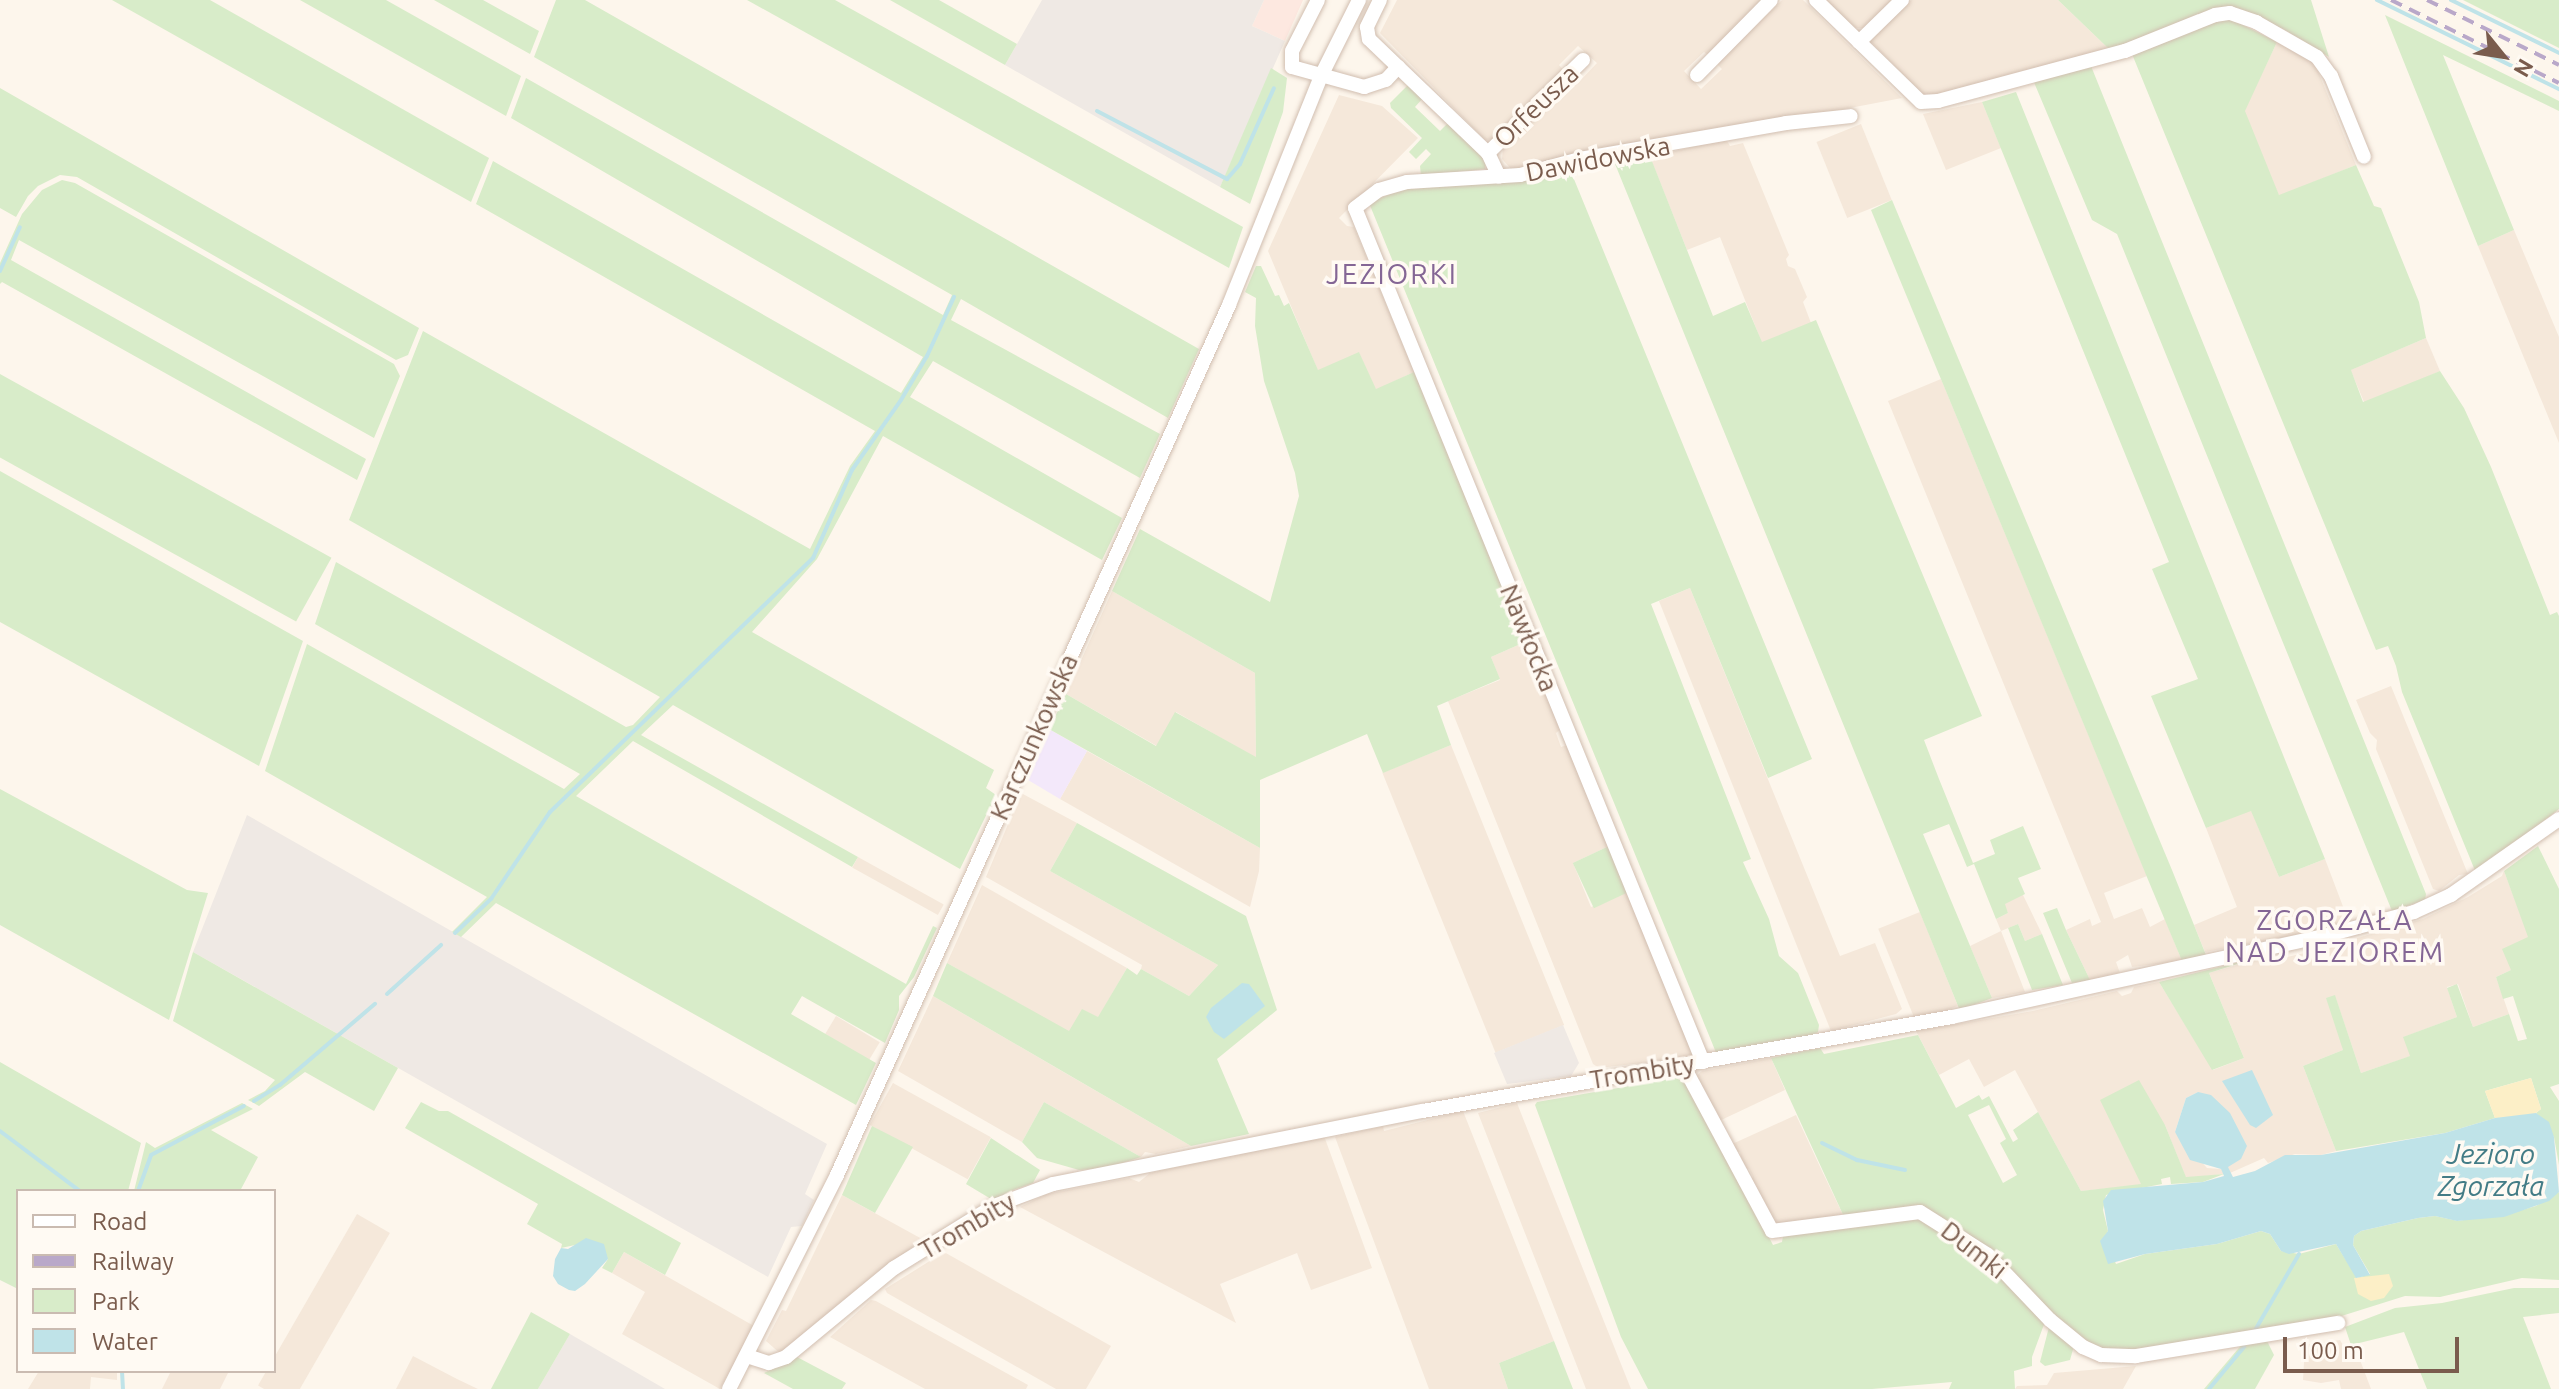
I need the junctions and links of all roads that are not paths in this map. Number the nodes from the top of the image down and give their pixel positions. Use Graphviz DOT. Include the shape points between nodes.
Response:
graph roads {
  1 [pos="1318,0"];
  2 [pos="1350,0"];
  3 [pos="1359,0"];
  4 [pos="1380,0"];
  5 [pos="1771,0"];
  6 [pos="1816,0"];
  7 [pos="1902,0"];
  8 [pos="1859,42"];
  9 [pos="1583,60"];
  10 [pos="1398,67"];
  11 [pos="1697,75"];
  12 [pos="1321,76"];
  13 [pos="1851,116"];
  14 [pos="1488,153"];
  15 [pos="2364,157"];
  16 [pos="1499,177"];
  17 [pos="1354,213"];
  18 [pos="2559,819"];
  19 [pos="1703,1062"];
  20 [pos="1683,1065"];
  21 [pos="2338,1323"];
  22 [pos="747,1356"];
  23 [pos="729,1389"];
  1 -- 12 [label="street" via="1290,60 1292,67"];
  2 -- 12 [label="street, Karczunkowska" via="1323,57"];
  3 -- 12 [label="street, Karczunkowska"];
  4 -- 10 [label="street" via="1367,32 1373,45"];
  5 -- 11 [label="street"];
  6 -- 8 [label="street"];
  7 -- 8 [label="street"];
  8 -- 15 [label="street" via="1921,102 1938,101 2125,51 2223,13 2256,22 2317,57 2331,76"];
  9 -- 14 [label="street, Orfeusza"];
  10 -- 12 [label="street" via="1369,87"];
  10 -- 14 [label="street"];
  12 -- 22 [label="street, Karczunkowska" via="1229,305 837,1175"];
  13 -- 16 [label="street, Dawidowska" via="1786,123"];
  14 -- 16 [label="street"];
  16 -- 17 [label="street, Dawidowska" via="1391,186 1360,202"];
  17 -- 19 [label="street, Nawłocka"];
  18 -- 19 [label="street, Trombity" via="2451,895 2380,922 1992,1009"];
  19 -- 20 [label="street, Trombity"];
  20 -- 21 [label="street, Dumki" via="1772,1231 1920,1212 1988,1255 2050,1320 2101,1355 2136,1356"];
  20 -- 22 [label="street, Trombity" via="1053,1184 994,1206 894,1268 786,1357 769,1363"];
  22 -- 23 [label="street, Karczunkowska"];
}
